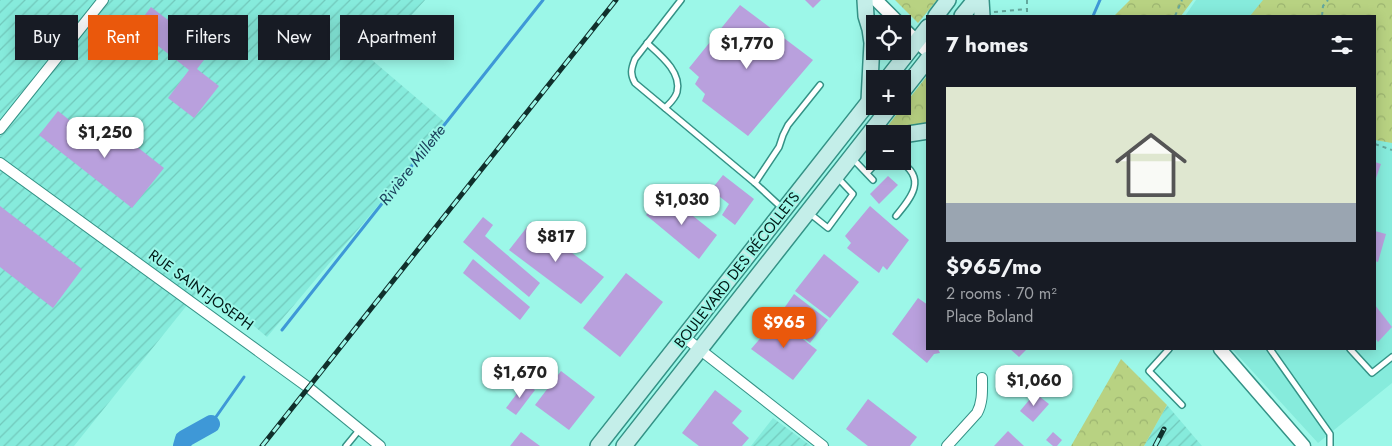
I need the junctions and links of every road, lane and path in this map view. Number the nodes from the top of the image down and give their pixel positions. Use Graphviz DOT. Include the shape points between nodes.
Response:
graph roads {
  1 [pos="103,0"];
  2 [pos="681,0"];
  3 [pos="865,0"];
  4 [pos="876,0"];
  5 [pos="948,0"];
  6 [pos="974,0"];
  7 [pos="1027,0"];
  8 [pos="1182,0"];
  9 [pos="1328,0"];
  10 [pos="984,9"];
  11 [pos="1027,9"];
  12 [pos="891,15"];
  13 [pos="937,15"];
  14 [pos="963,15"];
  15 [pos="1027,15"];
  16 [pos="1175,15"];
  17 [pos="1322,15"];
  18 [pos="926,30"];
  19 [pos="911,35"];
  20 [pos="917,41"];
  21 [pos="647,43"];
  22 [pos="926,50"];
  23 [pos="926,62"];
  24 [pos="872,70"];
  25 [pos="894,70"];
  26 [pos="911,81"];
  27 [pos="820,86"];
  28 [pos="866,106"];
  29 [pos="665,108"];
  30 [pos="885,115"];
  31 [pos="0,129"];
  32 [pos="926,130"];
  33 [pos="911,133"];
  34 [pos="1376,144"];
  35 [pos="862,148"];
  36 [pos="1392,150"];
  37 [pos="0,164"];
  38 [pos="870,170"];
  39 [pos="911,170"];
  40 [pos="867,173"];
  41 [pos="836,176"];
  42 [pos="873,180"];
  43 [pos="755,182"];
  44 [pos="784,210"];
  45 [pos="808,212"];
  46 [pos="896,216"];
  47 [pos="684,337"];
  48 [pos="700,349"];
  49 [pos="1168,350"];
  50 [pos="1221,350"];
  51 [pos="1271,350"];
  52 [pos="1351,350"];
  53 [pos="1392,357"];
  54 [pos="982,378"];
  55 [pos="1182,404"];
  56 [pos="360,429"];
  57 [pos="346,446"];
  58 [pos="380,446"];
  59 [pos="598,446"];
  60 [pos="624,446"];
  61 [pos="823,446"];
  62 [pos="947,446"];
  63 [pos="1304,446"];
  64 [pos="1330,446"];
  1 -- 31 [label="street"];
  2 -- 21 [label="lane"];
  3 -- 24 [label="main road" via="872,43"];
  4 -- 12 [label="street"];
  5 -- 13 [label="main road"];
  6 -- 14 [label="main road"];
  7 -- 11 [label="path"];
  8 -- 16 [label="path"];
  9 -- 17 [label="path"];
  10 -- 11 [label="path"];
  11 -- 15 [label="path"];
  18 -- 20 [label="main road"];
  19 -- 20 [label="street"];
  20 -- 22 [label="street"];
  20 -- 25 [label="main road"];
  21 -- 29 [label="lane" via="667,62 676,81 678,91"];
  21 -- 29 [label="lane" via="635,59 631,76"];
  23 -- 26 [label="main road"];
  27 -- 43 [label="lane" via="788,125 779,147"];
  28 -- 44 [label="main road, BOULEVARD DES RÉCOLLETS"];
  29 -- 43 [label="lane"];
  30 -- 35 [label="main road, BOULEVARD DES RÉCOLLETS"];
  32 -- 33 [label="main road"];
  34 -- 36 [label="path"];
  35 -- 40 [label="lane"];
  35 -- 41 [label="main road, BOULEVARD DES RÉCOLLETS"];
  37 -- 56 [label="street, RUE SAINT-JOSEPH" via="309,388"];
  38 -- 40 [label="lane"];
  39 -- 46 [label="lane" via="915,186"];
  40 -- 42 [label="lane"];
  41 -- 45 [label="main road, BOULEVARD DES RÉCOLLETS"];
  41 -- 45 [label="lane" via="853,194 828,228"];
  43 -- 44 [label="lane"];
  44 -- 47 [label="main road, BOULEVARD DES RÉCOLLETS"];
  45 -- 48 [label="main road, BOULEVARD DES RÉCOLLETS"];
  47 -- 48 [label="street"];
  47 -- 59 [label="main road, BOULEVARD DES RÉCOLLETS"];
  48 -- 60 [label="main road, BOULEVARD DES RÉCOLLETS"];
  48 -- 61 [label="street"];
  49 -- 55 [label="lane" via="1149,370"];
  50 -- 63 [label="street"];
  51 -- 64 [label="lane" via="1330,434"];
  52 -- 53 [label="lane" via="1372,373"];
  54 -- 62 [label="street" via="980,408"];
  56 -- 57 [label="lane"];
  56 -- 58 [label="street, RUE SAINT-JOSEPH"];
}
